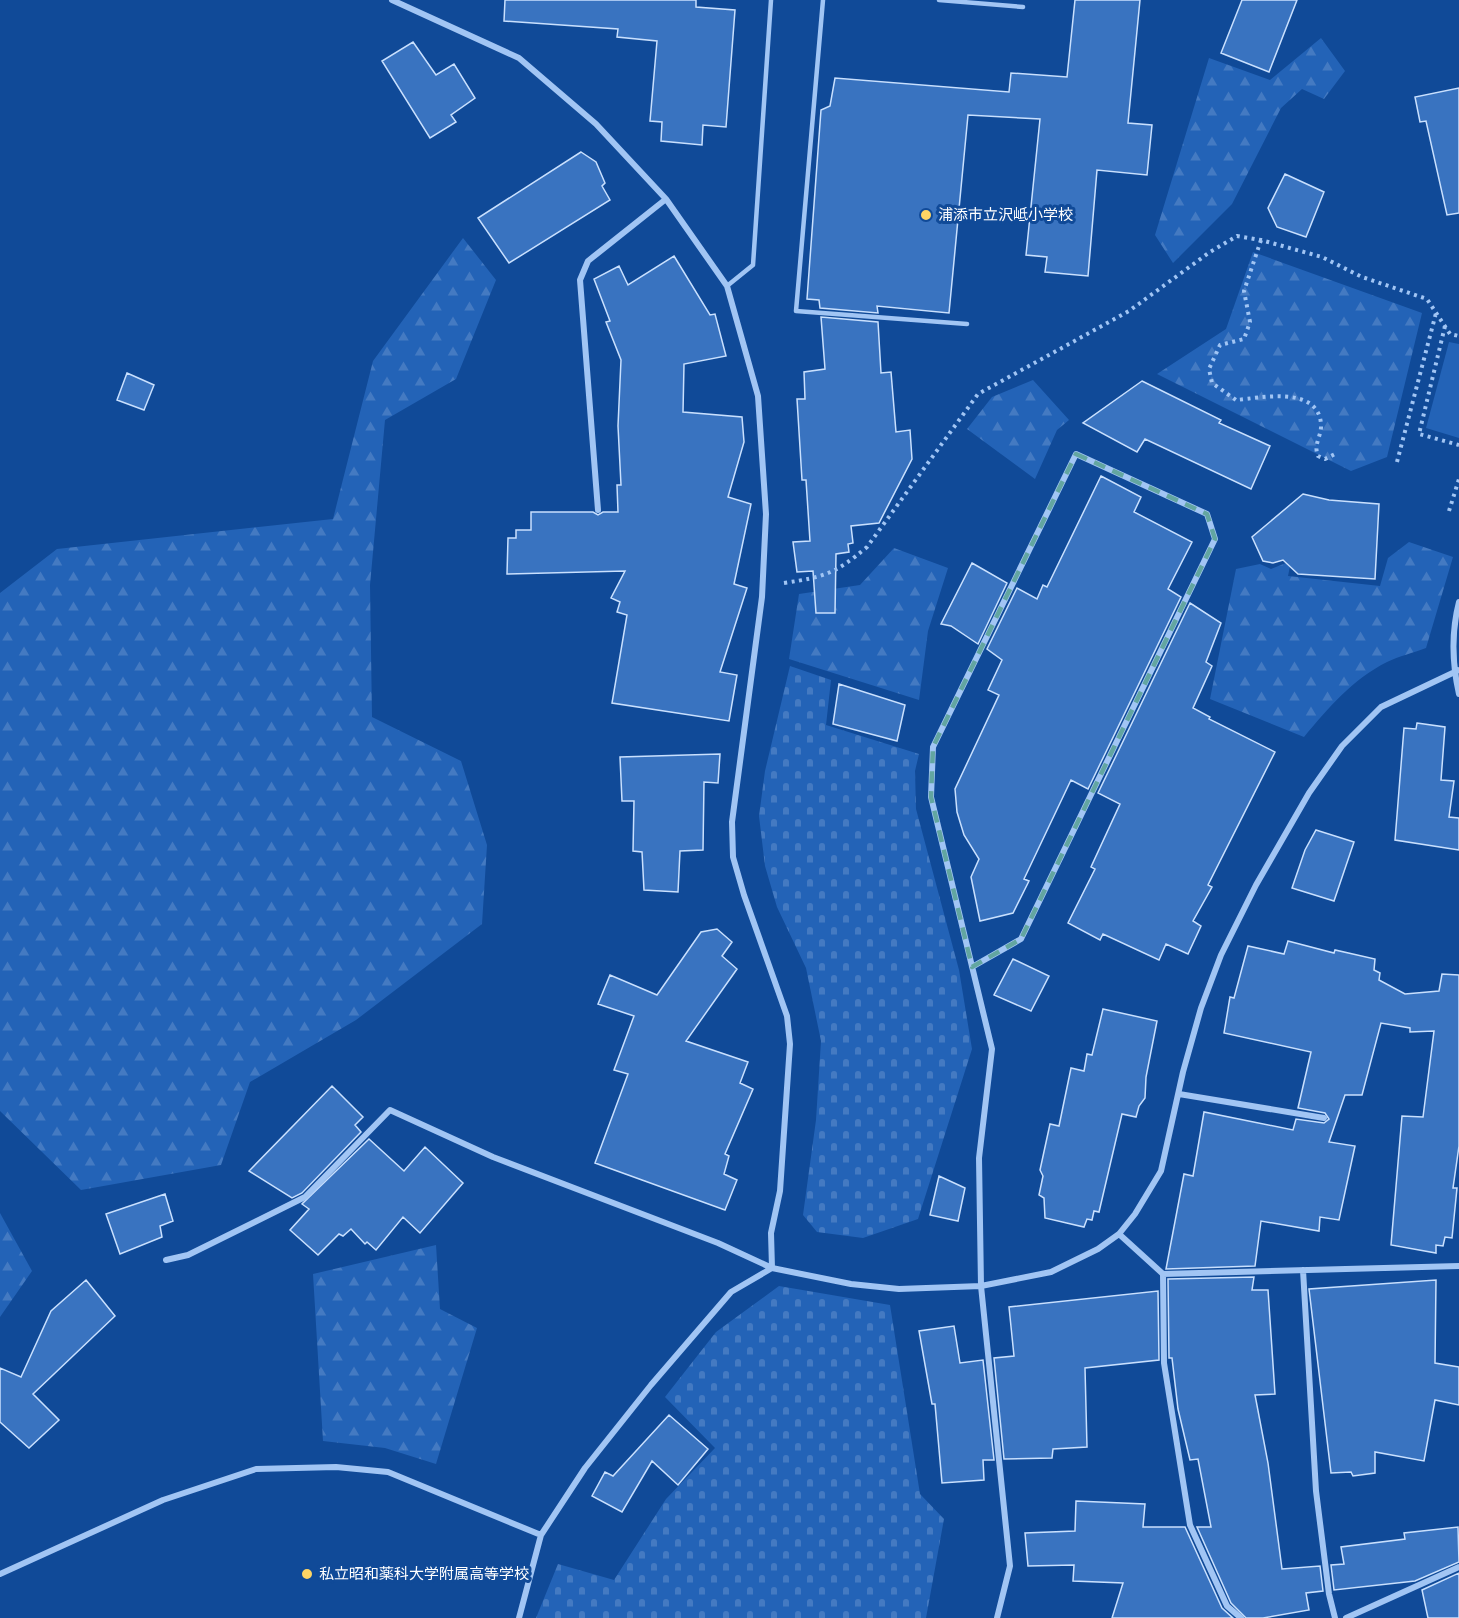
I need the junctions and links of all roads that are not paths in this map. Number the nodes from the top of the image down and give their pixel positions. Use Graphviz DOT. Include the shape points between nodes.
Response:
graph roads {
  1 [pos="392,0"];
  2 [pos="771,0"];
  3 [pos="823,0"];
  4 [pos="939,0"];
  5 [pos="1023,7"];
  6 [pos="666,199"];
  7 [pos="727,286"];
  8 [pos="967,324"];
  9 [pos="598,510"];
  10 [pos="1459,602"];
  11 [pos="1456,671"];
  12 [pos="1459,694"];
  13 [pos="972,967"];
  14 [pos="1179,1094"];
  15 [pos="1324,1118"];
  16 [pos="1119,1234"];
  17 [pos="166,1260"];
  18 [pos="1459,1266"];
  19 [pos="772,1268"];
  20 [pos="1303,1270"];
  21 [pos="1163,1274"];
  22 [pos="981,1286"];
  23 [pos="541,1534"];
  24 [pos="1459,1568"];
  25 [pos="0,1574"];
  26 [pos="1233,1615"];
  27 [pos="519,1618"];
  28 [pos="997,1618"];
  29 [pos="1240,1618"];
  30 [pos="1335,1618"];
  31 [pos="1346,1618"];
  1 -- 6 [label="street" via="519,58 596,124"];
  2 -- 7 [label="lane" via="753,265"];
  3 -- 8 [label="lane" via="796,311"];
  4 -- 5 [label="lane"];
  6 -- 7 [label="street"];
  6 -- 9 [label="street" via="588,261 580,280"];
  7 -- 19 [label="street" via="758,396 766,514 763,587 732,822 733,856 787,1016 790,1044 780,1191 771,1233"];
  10 -- 11 [label="street" via="1453,627"];
  11 -- 12 [label="street"];
  11 -- 14 [label="street" via="1381,707 1342,746 1309,793 1221,955"];
  13 -- 13 [label="street" via="931,797 933,747 1076,454 1207,514 1215,539 1021,939"];
  13 -- 22 [label="street" via="992,1049 979,1158"];
  14 -- 15 [label="street"];
  14 -- 16 [label="street" via="1161,1171"];
  16 -- 21 [label="street"];
  16 -- 22 [label="street" via="1098,1250 1051,1272"];
  17 -- 19 [label="street" via="188,1255 305,1197 390,1110 493,1157 718,1243"];
  18 -- 20 [label="street"];
  19 -- 22 [label="street" via="899,1289"];
  19 -- 23 [label="street" via="731,1292 585,1468"];
  20 -- 21 [label="street"];
  20 -- 30 [label="street" via="1316,1491"];
  21 -- 26 [label="street" via="1164,1363 1190,1525"];
  22 -- 28 [label="street" via="1010,1566"];
  23 -- 25 [label="street" via="388,1472 336,1467 256,1469 163,1500"];
  23 -- 27 [label="street"];
  24 -- 31 [label="street"];
  26 -- 29 [label="street"];
}
